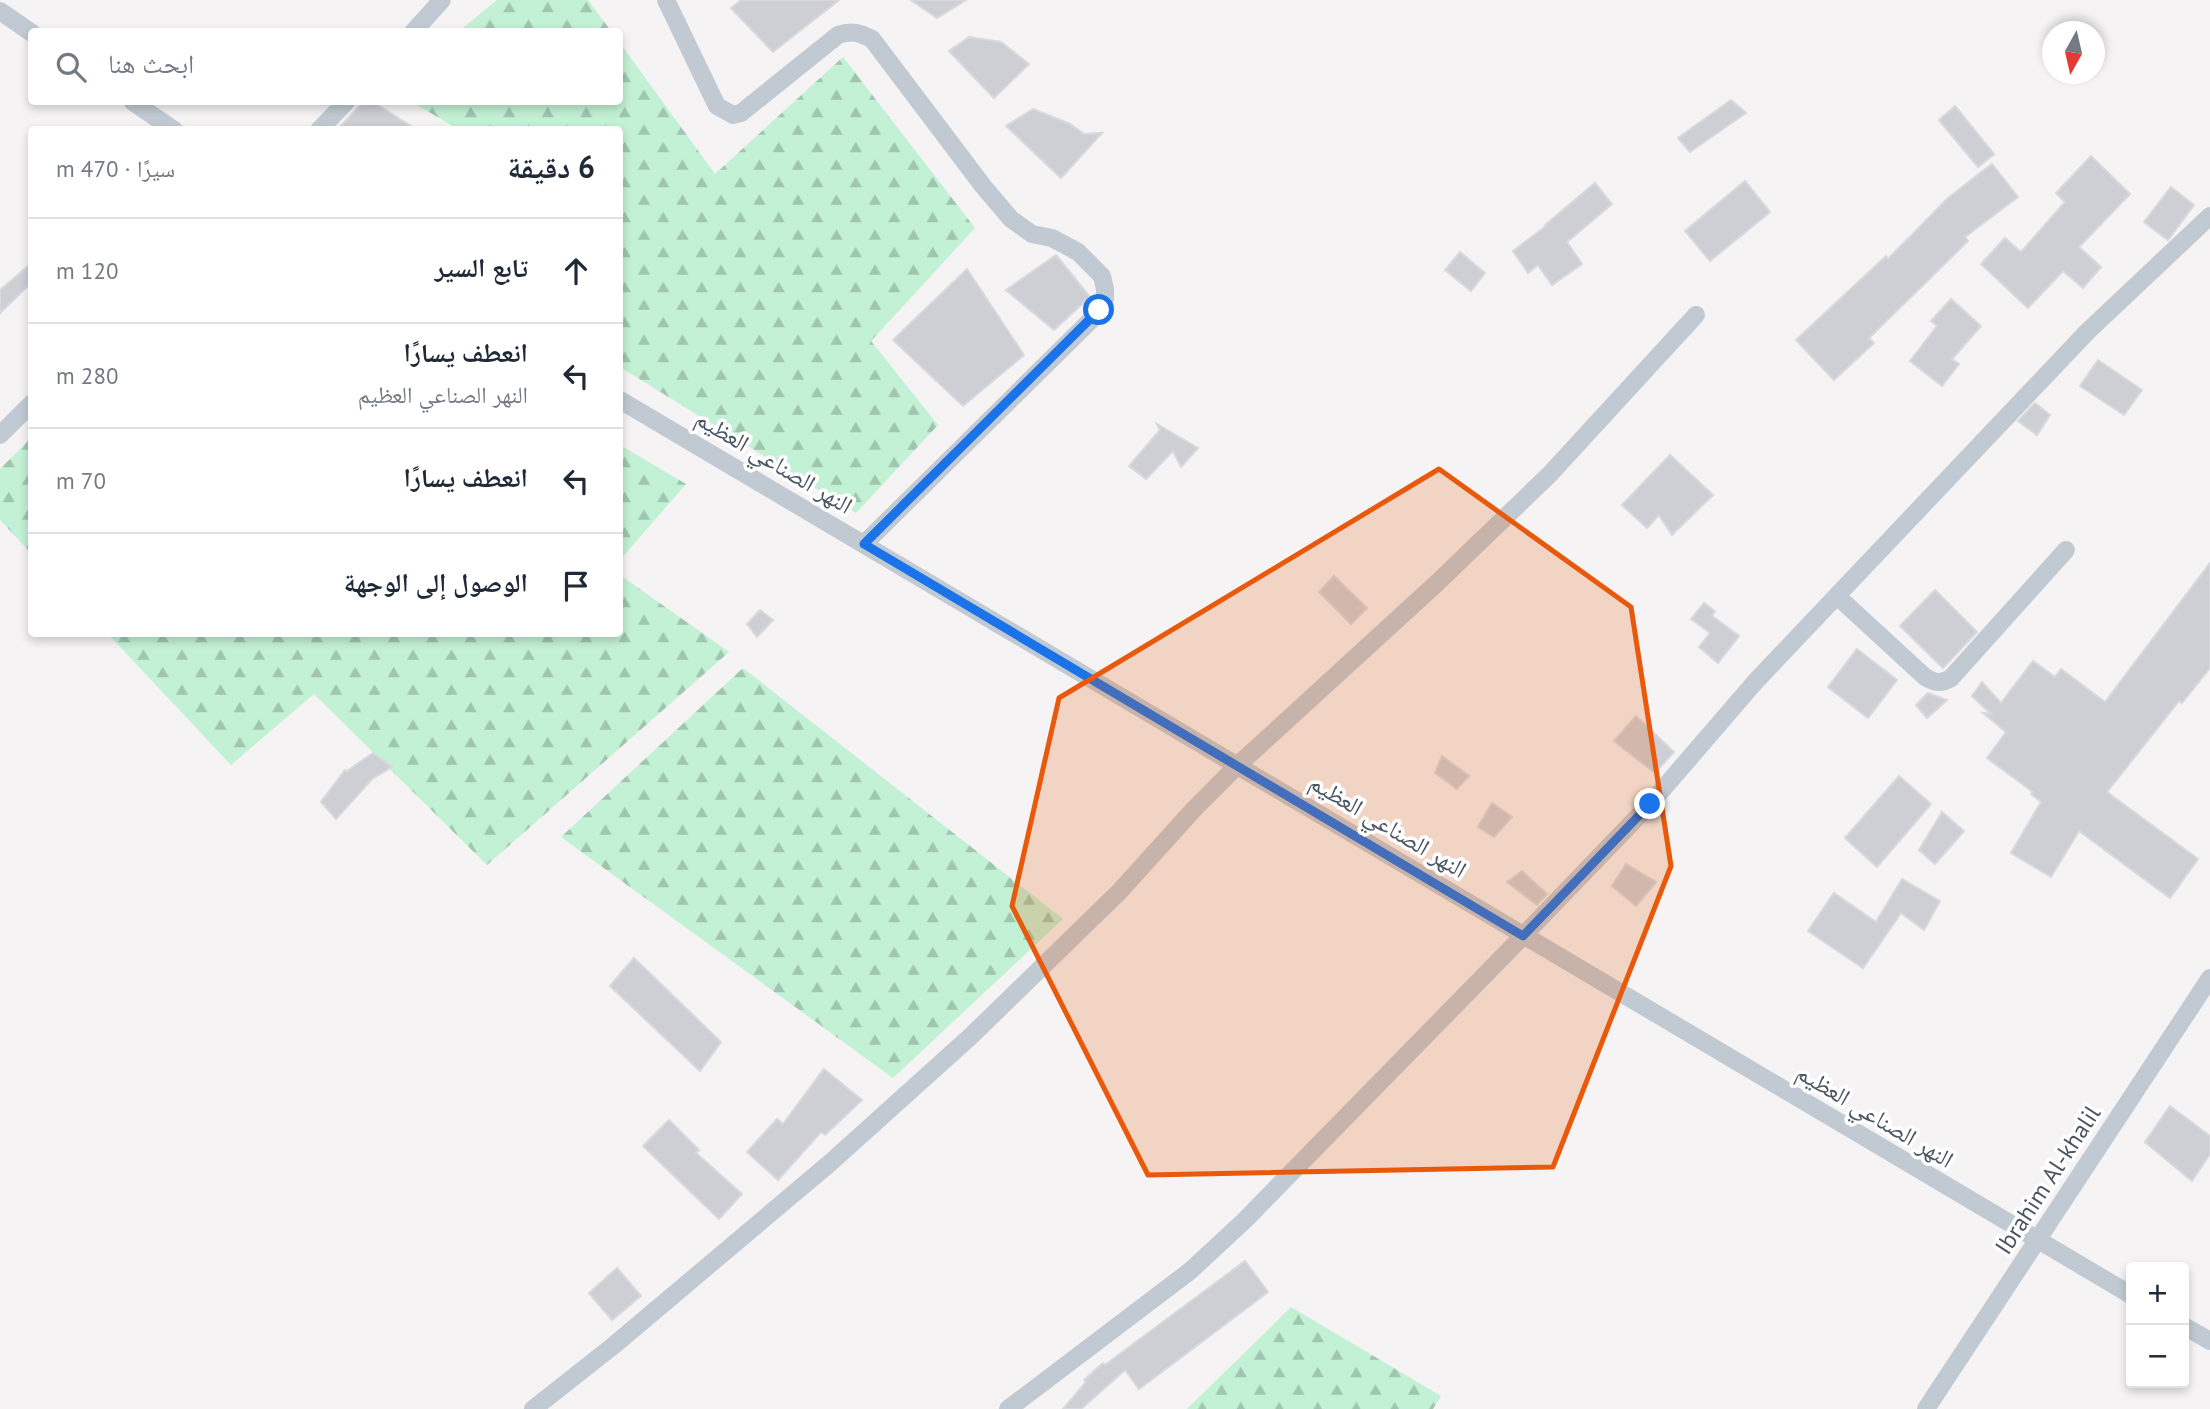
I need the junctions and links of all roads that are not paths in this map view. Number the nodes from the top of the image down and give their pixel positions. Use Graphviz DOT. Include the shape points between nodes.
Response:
graph roads {
  1 [pos="442,0"];
  2 [pos="666,0"];
  3 [pos="0,11"];
  4 [pos="417,28"];
  5 [pos="28,30"];
  6 [pos="137,105"];
  7 [pos="343,105"];
  8 [pos="168,126"];
  9 [pos="323,126"];
  10 [pos="2210,216"];
  11 [pos="1696,315"];
  12 [pos="623,402"];
  13 [pos="28,407"];
  14 [pos="0,435"];
  15 [pos="864,544"];
  16 [pos="2066,550"];
  17 [pos="1837,596"];
  18 [pos="1238,765"];
  19 [pos="1523,936"];
  20 [pos="2210,978"];
  21 [pos="2037,1240"];
  22 [pos="2126,1292"];
  23 [pos="2189,1329"];
  24 [pos="2210,1341"];
  25 [pos="533,1409"];
  26 [pos="1008,1409"];
  27 [pos="1926,1409"];
  1 -- 4 [label="street"];
  2 -- 15 [label="street" via="717,106 733,115 838,35 849,31 872,39 1011,219 1032,234 1052,238 1078,252 1102,276 1105,299 1091,320"];
  3 -- 5 [label="street"];
  6 -- 8 [label="street"];
  7 -- 9 [label="street"];
  10 -- 17 [label="street" via="2087,332"];
  11 -- 18 [label="street" via="1550,474"];
  12 -- 15 [label="street, النهر الصناعي العظيم"];
  13 -- 14 [label="street"];
  15 -- 18 [label="street, النهر الصناعي العظيم"];
  16 -- 17 [label="street" via="1951,678 1940,683 1925,677"];
  17 -- 19 [label="street" via="1650,804"];
  18 -- 19 [label="street, النهر الصناعي العظيم"];
  18 -- 25 [label="street" via="1119,892 961,1045 830,1163"];
  19 -- 21 [label="street, النهر الصناعي العظيم"];
  19 -- 26 [label="street" via="1244,1221 1190,1270"];
  20 -- 21 [label="street, Ibrahim Al-khalil"];
  21 -- 22 [label="street, النهر الصناعي العظيم"];
  21 -- 27 [label="street, Ibrahim Al-khalil"];
  23 -- 24 [label="street"];
}
